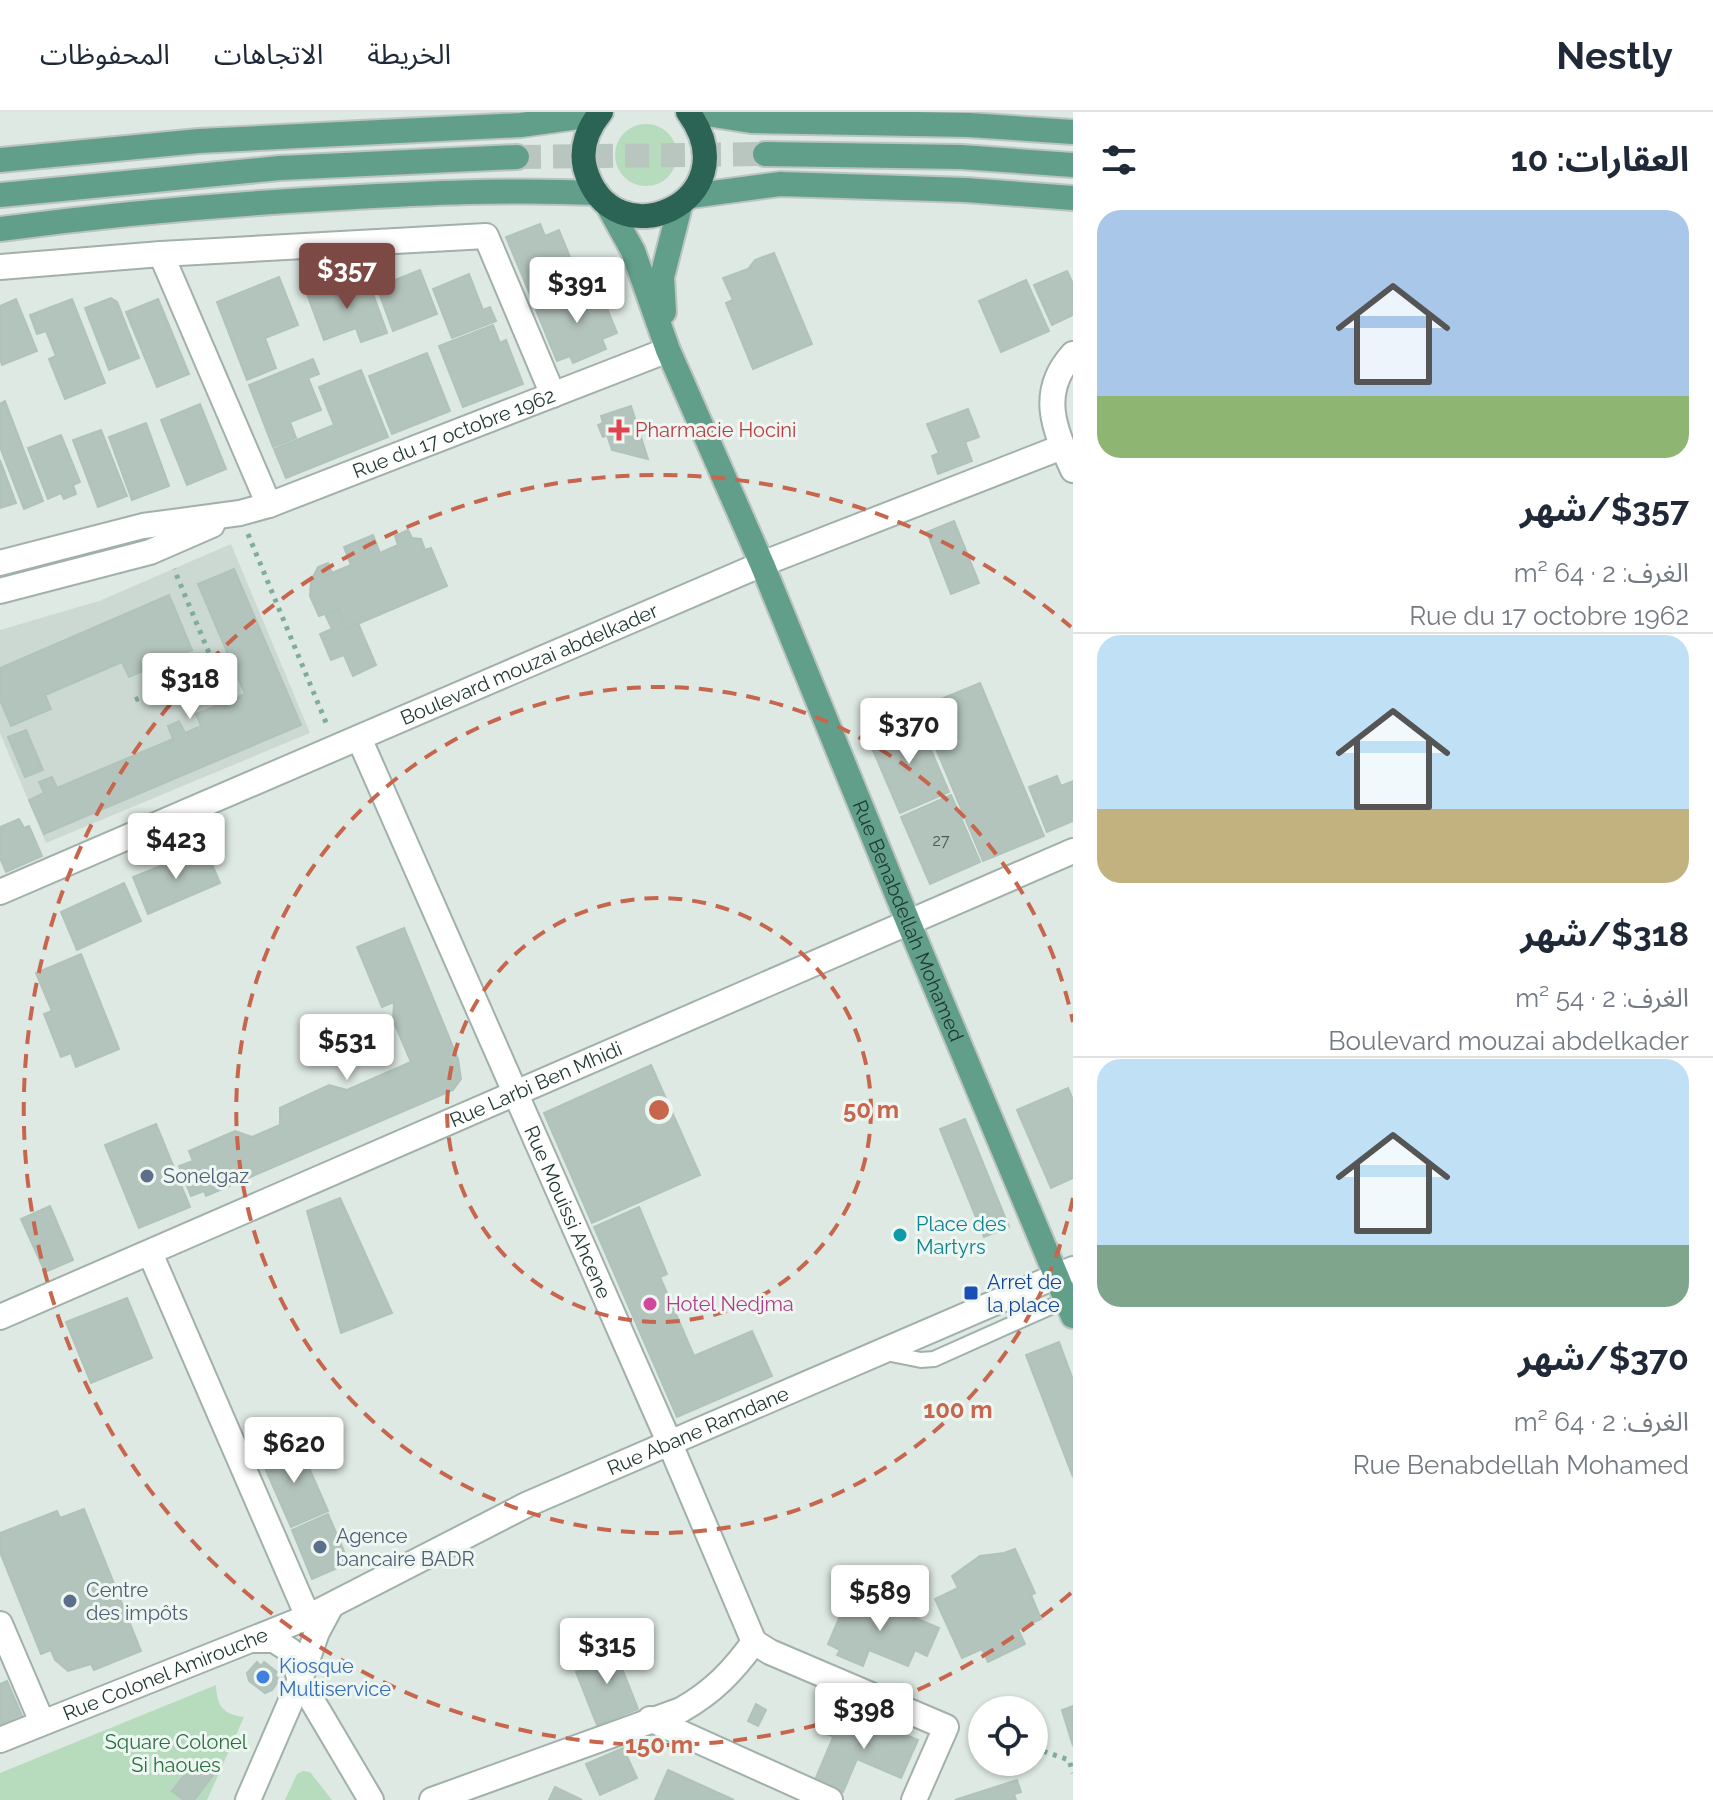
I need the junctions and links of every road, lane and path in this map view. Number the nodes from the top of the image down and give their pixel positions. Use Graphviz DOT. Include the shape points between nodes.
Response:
graph roads {
  1 [pos="691,112"];
  2 [pos="600,113"];
  3 [pos="1073,132"];
  4 [pos="765,154"];
  5 [pos="517,157"];
  6 [pos="0,160"];
  7 [pos="1073,165"];
  8 [pos="0,195"];
  9 [pos="1073,198"];
  10 [pos="602,199"];
  11 [pos="686,201"];
  12 [pos="0,229"];
  13 [pos="161,254"];
  14 [pos="0,267"];
  15 [pos="668,350"];
  16 [pos="1073,354"];
  17 [pos="553,395"];
  18 [pos="1062,447"];
  19 [pos="1073,470"];
  20 [pos="269,505"];
  21 [pos="240,513"];
  22 [pos="164,546"];
  23 [pos="0,563"];
  24 [pos="762,564"];
  25 [pos="0,591"];
  26 [pos="135,700"];
  27 [pos="359,738"];
  28 [pos="336,748"];
  29 [pos="1073,851"];
  30 [pos="0,892"];
  31 [pos="909,924"];
  32 [pos="514,1093"];
  33 [pos="150,1253"];
  34 [pos="1064,1272"];
  35 [pos="1070,1308"];
  36 [pos="0,1317"];
  37 [pos="882,1353"];
  38 [pos="670,1444"];
  39 [pos="331,1606"];
  40 [pos="308,1617"];
  41 [pos="0,1624"];
  42 [pos="249,1640"];
  43 [pos="754,1642"];
  44 [pos="300,1680"];
  45 [pos="650,1719"];
  46 [pos="42,1722"];
  47 [pos="0,1740"];
  48 [pos="1048,1753"];
  49 [pos="1073,1773"];
  50 [pos="248,1800"];
  51 [pos="371,1800"];
  52 [pos="432,1800"];
  53 [pos="830,1800"];
  54 [pos="914,1800"];
  1 -- 3 [label="main road" via="751,121"];
  1 -- 11 [label="highway" via="705,153 701,180"];
  2 -- 6 [label="main road" via="521,125 199,141"];
  2 -- 10 [label="highway" via="589,129 583,162"];
  4 -- 7 [label="main road"];
  5 -- 8 [label="main road" via="280,168"];
  9 -- 11 [label="main road" via="780,184"];
  10 -- 11 [label="highway" via="635,216 651,217"];
  10 -- 12 [label="main road" via="529,190 459,191 259,202"];
  10 -- 15 [label="main road, Rue Benabdellah Mohamed" via="633,251"];
  11 -- 15 [label="main road, Rue Benabdellah Mohamed" via="662,277"];
  13 -- 14 [label="street"];
  13 -- 17 [label="street" via="486,236"];
  13 -- 20 [label="street"];
  15 -- 17 [label="street, Rue du 17 octobre 1962"];
  15 -- 24 [label="main road, Rue Benabdellah Mohamed"];
  16 -- 18 [label="street" via="1057,372 1051,411"];
  17 -- 20 [label="street, Rue du 17 octobre 1962"];
  18 -- 19 [label="street"];
  18 -- 24 [label="street, Boulevard mouzai abdelkader"];
  20 -- 21 [label="street, Rue du 17 octobre 1962"];
  21 -- 22 [label="street, Rue du 17 octobre 1962"];
  21 -- 23 [label="street, Rue du 17 octobre 1962" via="143,526"];
  21 -- 28 [label="path"];
  22 -- 25 [label="street, Rue du 17 octobre 1962"];
  22 -- 26 [label="path" via="214,665"];
  24 -- 27 [label="street, Boulevard mouzai abdelkader"];
  24 -- 31 [label="main road, Rue Benabdellah Mohamed"];
  27 -- 28 [label="street, Boulevard mouzai abdelkader"];
  27 -- 32 [label="street, Rue Mouissi Ahcene"];
  28 -- 30 [label="street, Boulevard mouzai abdelkader"];
  29 -- 31 [label="street, Rue Larbi Ben Mhidi"];
  31 -- 32 [label="street, Rue Larbi Ben Mhidi"];
  31 -- 34 [label="main road, Rue Benabdellah Mohamed"];
  32 -- 33 [label="street, Rue Larbi Ben Mhidi"];
  32 -- 38 [label="street, Rue Mouissi Ahcene"];
  33 -- 36 [label="street, Rue Larbi Ben Mhidi"];
  33 -- 40 [label="street"];
  34 -- 35 [label="main road, Rue Benabdellah Mohamed"];
  34 -- 37 [label="street, Rue Abane Ramdane"];
  35 -- 37 [label="lane" via="934,1359"];
  37 -- 38 [label="street, Rue Abane Ramdane"];
  38 -- 39 [label="street, Rue Abane Ramdane" via="528,1504"];
  38 -- 43 [label="street, Rue Mouissi Ahcene"];
  39 -- 40 [label="street, Rue Colonel Amirouche"];
  39 -- 44 [label="street"];
  40 -- 42 [label="street, Rue Colonel Amirouche"];
  41 -- 46 [label="street"];
  42 -- 44 [label="street" via="283,1644 297,1663"];
  42 -- 46 [label="street, Rue Colonel Amirouche"];
  43 -- 45 [label="street" via="707,1696"];
  43 -- 54 [label="street" via="946,1727"];
  44 -- 50 [label="street"];
  44 -- 51 [label="street"];
  45 -- 52 [label="street"];
  45 -- 53 [label="street"];
  46 -- 47 [label="street, Rue Colonel Amirouche"];
  48 -- 49 [label="path" via="1069,1760"];
}
